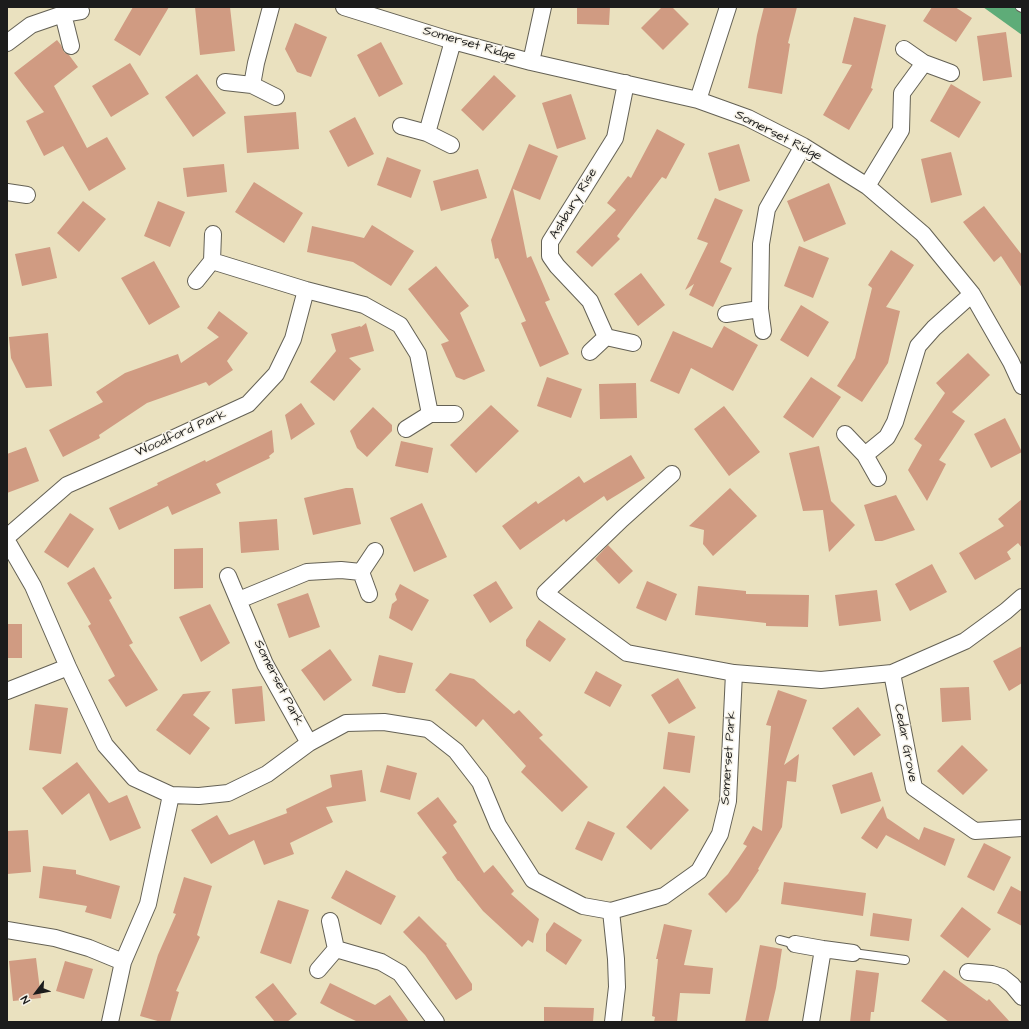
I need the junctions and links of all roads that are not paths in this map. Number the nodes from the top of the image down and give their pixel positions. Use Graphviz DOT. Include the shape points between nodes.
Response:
graph roads {
  1 [pos="271,7"];
  2 [pos="344,7"];
  3 [pos="544,7"];
  4 [pos="728,7"];
  5 [pos="82,11"];
  6 [pos="63,14"];
  7 [pos="453,41"];
  8 [pos="7,43"];
  9 [pos="71,46"];
  10 [pos="904,49"];
  11 [pos="531,62"];
  12 [pos="924,63"];
  13 [pos="951,73"];
  14 [pos="226,82"];
  15 [pos="626,83"];
  16 [pos="252,84"];
  17 [pos="276,97"];
  18 [pos="698,100"];
  19 [pos="401,126"];
  20 [pos="427,133"];
  21 [pos="451,145"];
  22 [pos="803,146"];
  23 [pos="867,186"];
  24 [pos="7,192"];
  25 [pos="27,195"];
  26 [pos="213,234"];
  27 [pos="212,261"];
  28 [pos="196,281"];
  29 [pos="306,290"];
  30 [pos="972,294"];
  31 [pos="760,309"];
  32 [pos="726,314"];
  33 [pos="763,331"];
  34 [pos="606,337"];
  35 [pos="633,343"];
  36 [pos="590,352"];
  37 [pos="1022,386"];
  38 [pos="430,414"];
  39 [pos="455,414"];
  40 [pos="406,429"];
  41 [pos="845,434"];
  42 [pos="865,455"];
  43 [pos="672,474"];
  44 [pos="878,478"];
  45 [pos="7,537"];
  46 [pos="7,541"];
  47 [pos="375,551"];
  48 [pos="361,572"];
  49 [pos="228,576"];
  50 [pos="369,594"];
  51 [pos="1022,597"];
  52 [pos="238,600"];
  53 [pos="68,667"];
  54 [pos="734,673"];
  55 [pos="892,673"];
  56 [pos="7,691"];
  57 [pos="309,743"];
  58 [pos="171,795"];
  59 [pos="1022,828"];
  60 [pos="611,911"];
  61 [pos="330,921"];
  62 [pos="7,930"];
  63 [pos="788,942"];
  64 [pos="336,949"];
  65 [pos="823,950"];
  66 [pos="854,953"];
  67 [pos="905,960"];
  68 [pos="124,962"];
  69 [pos="318,970"];
  70 [pos="968,972"];
  71 [pos="1022,997"];
  72 [pos="110,1022"];
  73 [pos="436,1022"];
  74 [pos="613,1022"];
  75 [pos="811,1022"];
  1 -- 16 [label="street"];
  2 -- 7 [label="street, Somerset Ridge"];
  3 -- 11 [label="street"];
  4 -- 18 [label="street"];
  5 -- 6 [label="street"];
  6 -- 8 [label="street" via="31,25"];
  6 -- 9 [label="street"];
  7 -- 11 [label="street, Somerset Ridge"];
  7 -- 20 [label="street"];
  10 -- 12 [label="street"];
  11 -- 15 [label="street, Somerset Ridge"];
  12 -- 13 [label="street"];
  12 -- 23 [label="street" via="902,93 902,130"];
  14 -- 16 [label="street"];
  15 -- 18 [label="street, Somerset Ridge"];
  15 -- 34 [label="street, Ashbury Rise" via="615,138 550,242 550,256 590,301"];
  16 -- 17 [label="street"];
  18 -- 22 [label="street, Somerset Ridge" via="748,118"];
  19 -- 20 [label="street"];
  20 -- 21 [label="street"];
  22 -- 23 [label="street, Somerset Ridge"];
  22 -- 31 [label="street" via="767,209 761,244"];
  23 -- 30 [label="street, Somerset Ridge" via="923,234"];
  24 -- 25 [label="street"];
  26 -- 27 [label="street"];
  27 -- 28 [label="street"];
  27 -- 29 [label="street"];
  29 -- 38 [label="street" via="364,305 400,325 418,354"];
  29 -- 45 [label="street, Woodford Park" via="293,339 276,374 248,404 67,485"];
  30 -- 37 [label="street, Somerset Ridge"];
  30 -- 42 [label="street" via="918,346 895,422 887,438"];
  31 -- 32 [label="street"];
  31 -- 33 [label="street"];
  34 -- 35 [label="street"];
  34 -- 36 [label="street"];
  38 -- 39 [label="street"];
  38 -- 40 [label="street"];
  41 -- 42 [label="street"];
  42 -- 44 [label="street"];
  43 -- 54 [label="street" via="545,593 627,653"];
  46 -- 53 [label="street" via="33,586"];
  47 -- 48 [label="street"];
  48 -- 50 [label="street"];
  48 -- 52 [label="street" via="307,572"];
  49 -- 52 [label="street, Somerset Park"];
  51 -- 55 [label="street" via="965,640"];
  52 -- 57 [label="street, Somerset Park" via="264,664"];
  53 -- 56 [label="street"];
  53 -- 58 [label="street, Somerset Park" via="105,745 134,778"];
  54 -- 55 [label="street" via="821,680"];
  54 -- 60 [label="street, Somerset Park" via="728,801 720,834 699,871 664,896"];
  55 -- 59 [label="street, Cedar Grove" via="914,788 975,831"];
  57 -- 58 [label="street, Somerset Park" via="267,774 228,793"];
  57 -- 60 [label="street, Somerset Park" via="346,723 384,722 428,729 456,751 480,782 498,825 533,880 582,906"];
  58 -- 68 [label="street" via="148,904"];
  60 -- 74 [label="street" via="617,987"];
  61 -- 64 [label="street"];
  62 -- 68 [label="street" via="55,938 90,948"];
  63 -- 65 [label="street"];
  64 -- 69 [label="street"];
  64 -- 73 [label="street" via="381,962 400,973"];
  65 -- 66 [label="street"];
  65 -- 75 [label="street"];
  66 -- 67 [label="lane"];
  68 -- 72 [label="street"];
  70 -- 71 [label="street" via="1002,977"];
}
